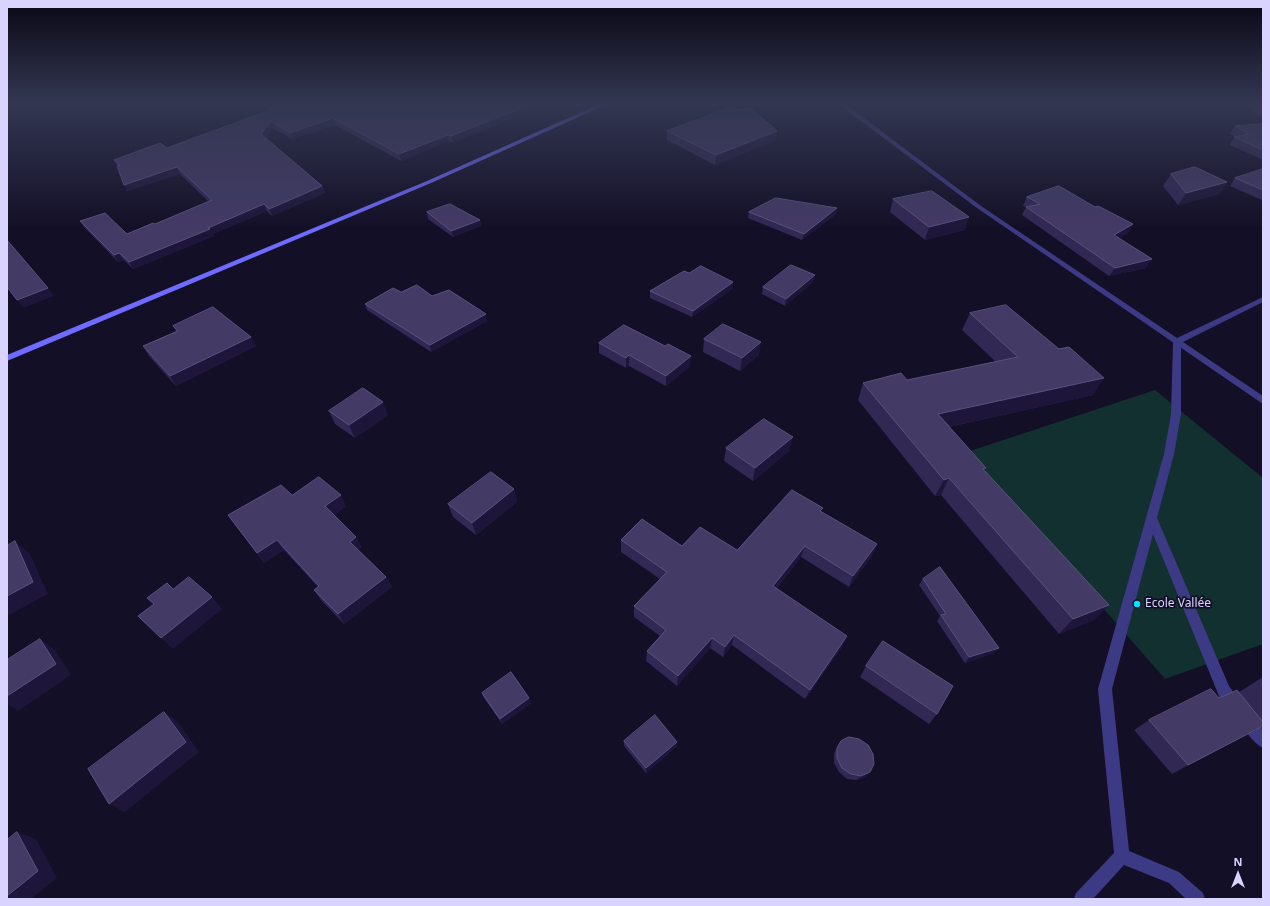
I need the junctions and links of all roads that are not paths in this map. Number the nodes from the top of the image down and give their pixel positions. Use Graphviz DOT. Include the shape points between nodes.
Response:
graph roads {
  1 [pos="511,145"];
  2 [pos="897,145"];
  3 [pos="1263,299"];
  4 [pos="1177,342"];
  5 [pos="7,358"];
  6 [pos="1263,401"];
  7 [pos="1152,519"];
  8 [pos="1263,741"];
  9 [pos="1122,856"];
  10 [pos="1082,899"];
  11 [pos="1197,899"];
  1 -- 5 [label="street"];
  2 -- 4 [label="street" via="979,207"];
  3 -- 4 [label="street"];
  4 -- 6 [label="street"];
  4 -- 7 [label="street" via="1176,414 1169,454"];
  7 -- 8 [label="street" via="1224,691"];
  7 -- 9 [label="street" via="1105,690"];
  9 -- 10 [label="street"];
  9 -- 11 [label="street" via="1174,877"];
}
